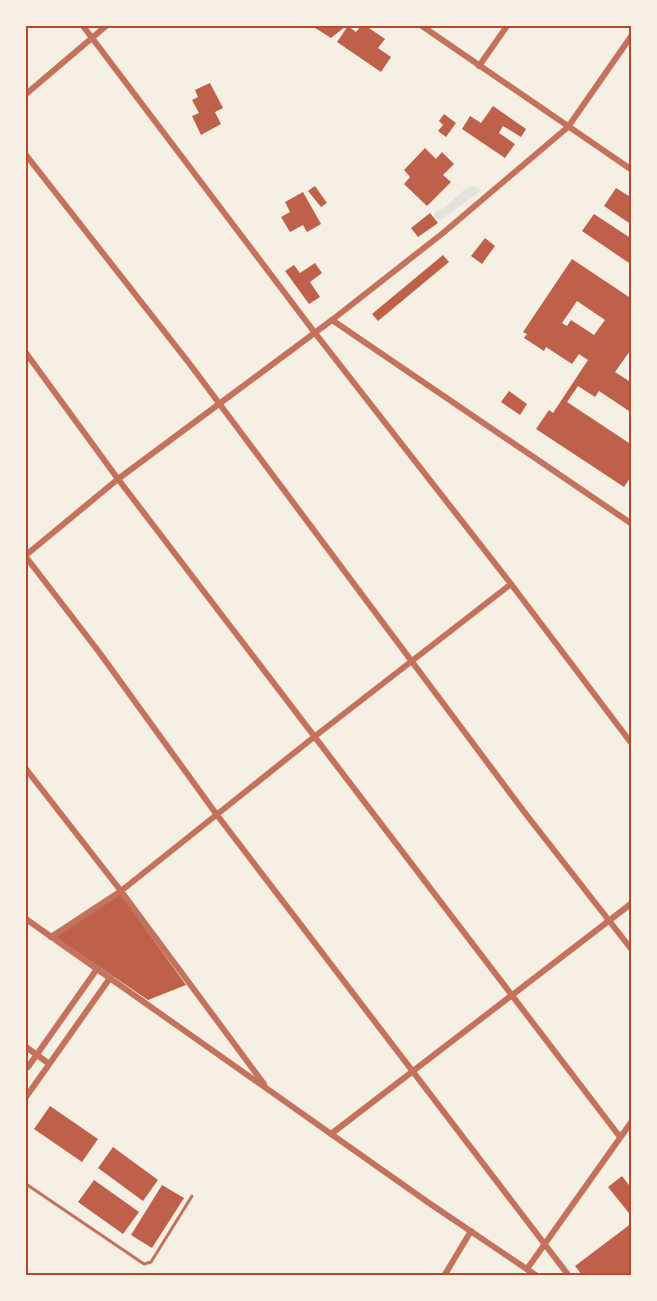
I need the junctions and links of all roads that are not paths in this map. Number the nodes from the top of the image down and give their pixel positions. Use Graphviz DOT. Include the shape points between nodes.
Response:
graph roads {
  1 [pos="83,26"];
  2 [pos="106,26"];
  3 [pos="422,26"];
  4 [pos="507,26"];
  5 [pos="632,35"];
  6 [pos="92,38"];
  7 [pos="479,66"];
  8 [pos="26,94"];
  9 [pos="568,128"];
  10 [pos="26,156"];
  11 [pos="632,170"];
  12 [pos="332,320"];
  13 [pos="315,333"];
  14 [pos="26,354"];
  15 [pos="219,405"];
  16 [pos="118,479"];
  17 [pos="632,524"];
  18 [pos="26,556"];
  19 [pos="511,584"];
  20 [pos="412,662"];
  21 [pos="314,736"];
  22 [pos="632,744"];
  23 [pos="26,769"];
  24 [pos="217,815"];
  25 [pos="121,891"];
  26 [pos="632,903"];
  27 [pos="26,919"];
  28 [pos="609,921"];
  29 [pos="51,937"];
  30 [pos="632,950"];
  31 [pos="97,969"];
  32 [pos="110,978"];
  33 [pos="511,995"];
  34 [pos="26,1047"];
  35 [pos="36,1055"];
  36 [pos="48,1063"];
  37 [pos="27,1066"];
  38 [pos="412,1071"];
  39 [pos="40,1075"];
  40 [pos="268,1090"];
  41 [pos="26,1097"];
  42 [pos="632,1121"];
  43 [pos="330,1134"];
  44 [pos="620,1137"];
  45 [pos="26,1184"];
  46 [pos="192,1196"];
  47 [pos="471,1231"];
  48 [pos="544,1243"];
  49 [pos="527,1269"];
  50 [pos="444,1275"];
  51 [pos="537,1275"];
  52 [pos="569,1275"];
  1 -- 6 [label="street"];
  2 -- 6 [label="street"];
  3 -- 7 [label="street"];
  4 -- 7 [label="street"];
  5 -- 9 [label="street"];
  6 -- 8 [label="street"];
  6 -- 13 [label="street"];
  7 -- 9 [label="street"];
  9 -- 11 [label="street"];
  9 -- 12 [label="street"];
  10 -- 15 [label="street"];
  12 -- 13 [label="street"];
  12 -- 17 [label="street"];
  13 -- 15 [label="street"];
  13 -- 19 [label="street"];
  14 -- 16 [label="street"];
  15 -- 16 [label="street"];
  15 -- 20 [label="street"];
  16 -- 18 [label="street"];
  16 -- 21 [label="street"];
  18 -- 24 [label="street"];
  19 -- 20 [label="street"];
  19 -- 22 [label="street"];
  20 -- 21 [label="street"];
  20 -- 28 [label="street"];
  21 -- 24 [label="street"];
  21 -- 33 [label="street"];
  23 -- 25 [label="street"];
  24 -- 25 [label="street"];
  24 -- 38 [label="street"];
  25 -- 29 [label="street"];
  25 -- 40 [label="street"];
  26 -- 28 [label="street"];
  27 -- 29 [label="street"];
  28 -- 30 [label="street"];
  28 -- 33 [label="street"];
  29 -- 31 [label="street"];
  31 -- 32 [label="street"];
  31 -- 35 [label="street"];
  32 -- 36 [label="street"];
  32 -- 40 [label="street"];
  33 -- 38 [label="street"];
  33 -- 44 [label="street"];
  34 -- 35 [label="street"];
  35 -- 36 [label="street"];
  35 -- 37 [label="street"];
  36 -- 39 [label="street"];
  37 -- 39 [label="street"];
  38 -- 43 [label="street"];
  38 -- 48 [label="street"];
  39 -- 41 [label="street"];
  40 -- 43 [label="street"];
  42 -- 44 [label="street"];
  43 -- 47 [label="street"];
  44 -- 48 [label="street"];
  45 -- 46 [label="lane" via="147,1264"];
  47 -- 49 [label="street"];
  47 -- 50 [label="street"];
  48 -- 49 [label="street"];
  48 -- 52 [label="street"];
  49 -- 51 [label="street"];
}
